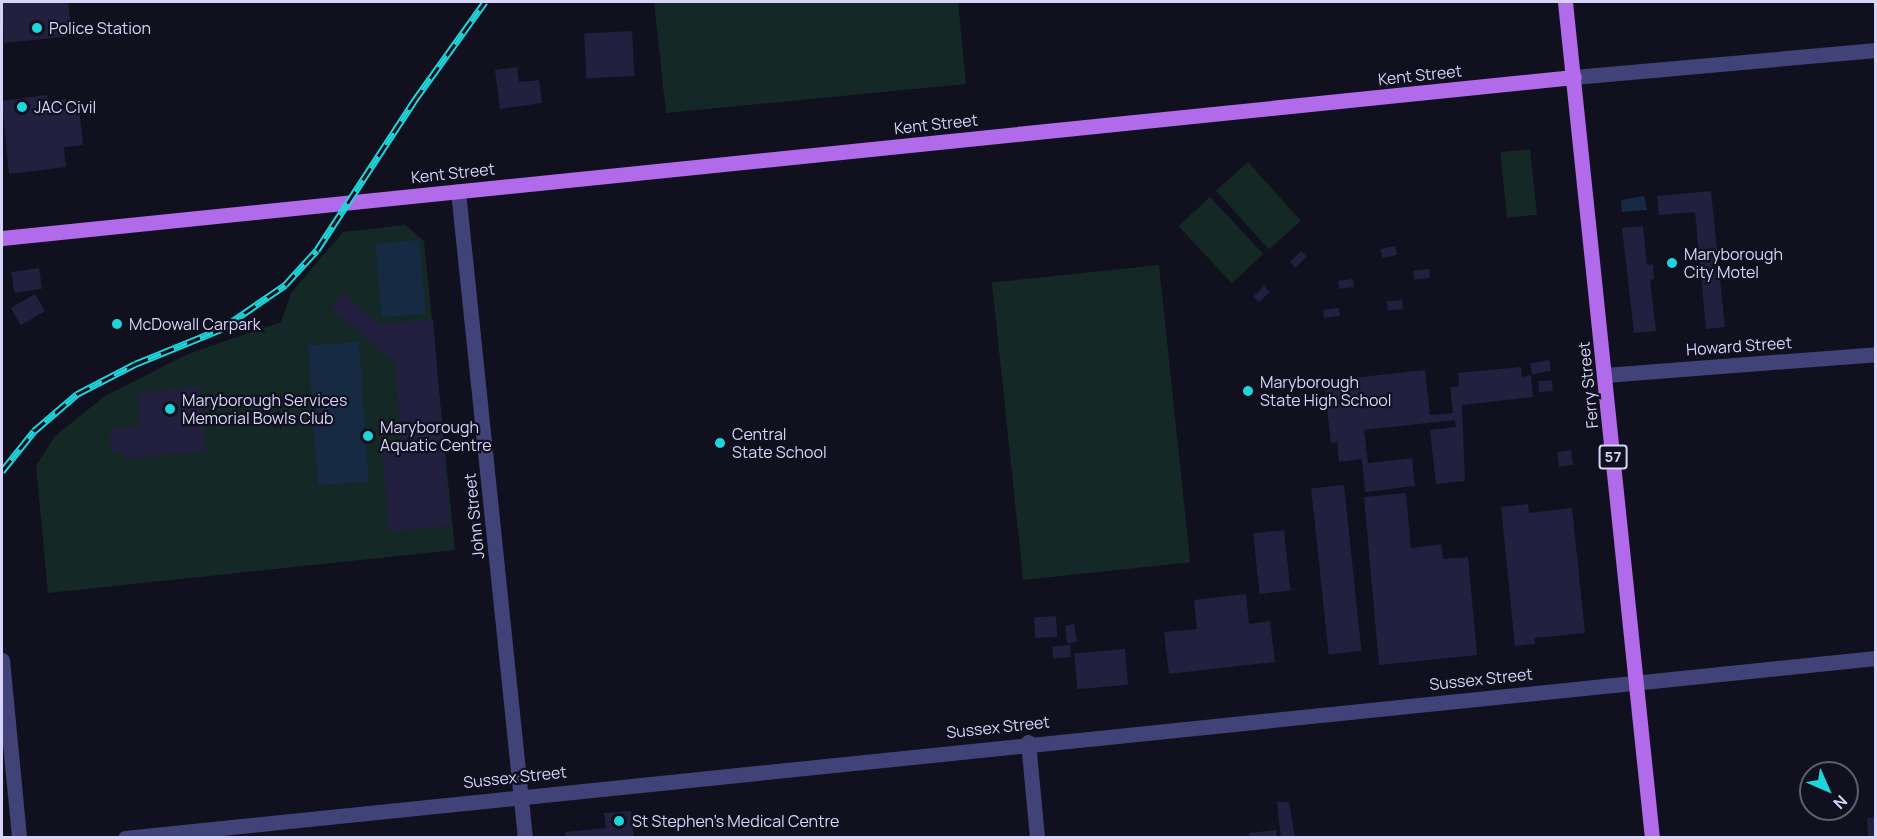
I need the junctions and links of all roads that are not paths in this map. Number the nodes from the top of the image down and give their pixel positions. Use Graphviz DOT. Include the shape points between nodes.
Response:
graph roads {
  1 [pos="1565,2"];
  2 [pos="1875,50"];
  3 [pos="1574,77"];
  4 [pos="459,191"];
  5 [pos="2,238"];
  6 [pos="1875,354"];
  7 [pos="1605,375"];
  8 [pos="1875,658"];
  9 [pos="2,660"];
  10 [pos="1636,679"];
  11 [pos="1028,742"];
  12 [pos="522,795"];
  13 [pos="19,837"];
  14 [pos="125,837"];
  15 [pos="525,837"];
  16 [pos="1036,837"];
  17 [pos="1652,837"];
  1 -- 3 [label="main road, Ferry Street / 57"];
  2 -- 3 [label="street, Kent Street"];
  3 -- 4 [label="main road, Kent Street"];
  3 -- 7 [label="main road, Ferry Street / 57"];
  4 -- 5 [label="main road, Kent Street"];
  4 -- 12 [label="street, John Street"];
  6 -- 7 [label="street, Howard Street"];
  7 -- 10 [label="main road, Ferry Street / 57"];
  8 -- 10 [label="street, Sussex Street"];
  9 -- 13 [label="street"];
  10 -- 11 [label="street, Sussex Street"];
  10 -- 17 [label="main road, Ferry Street / 57"];
  11 -- 12 [label="street, Sussex Street"];
  11 -- 16 [label="street"];
  12 -- 14 [label="street, Sussex Street"];
  12 -- 15 [label="street, John Street"];
}
